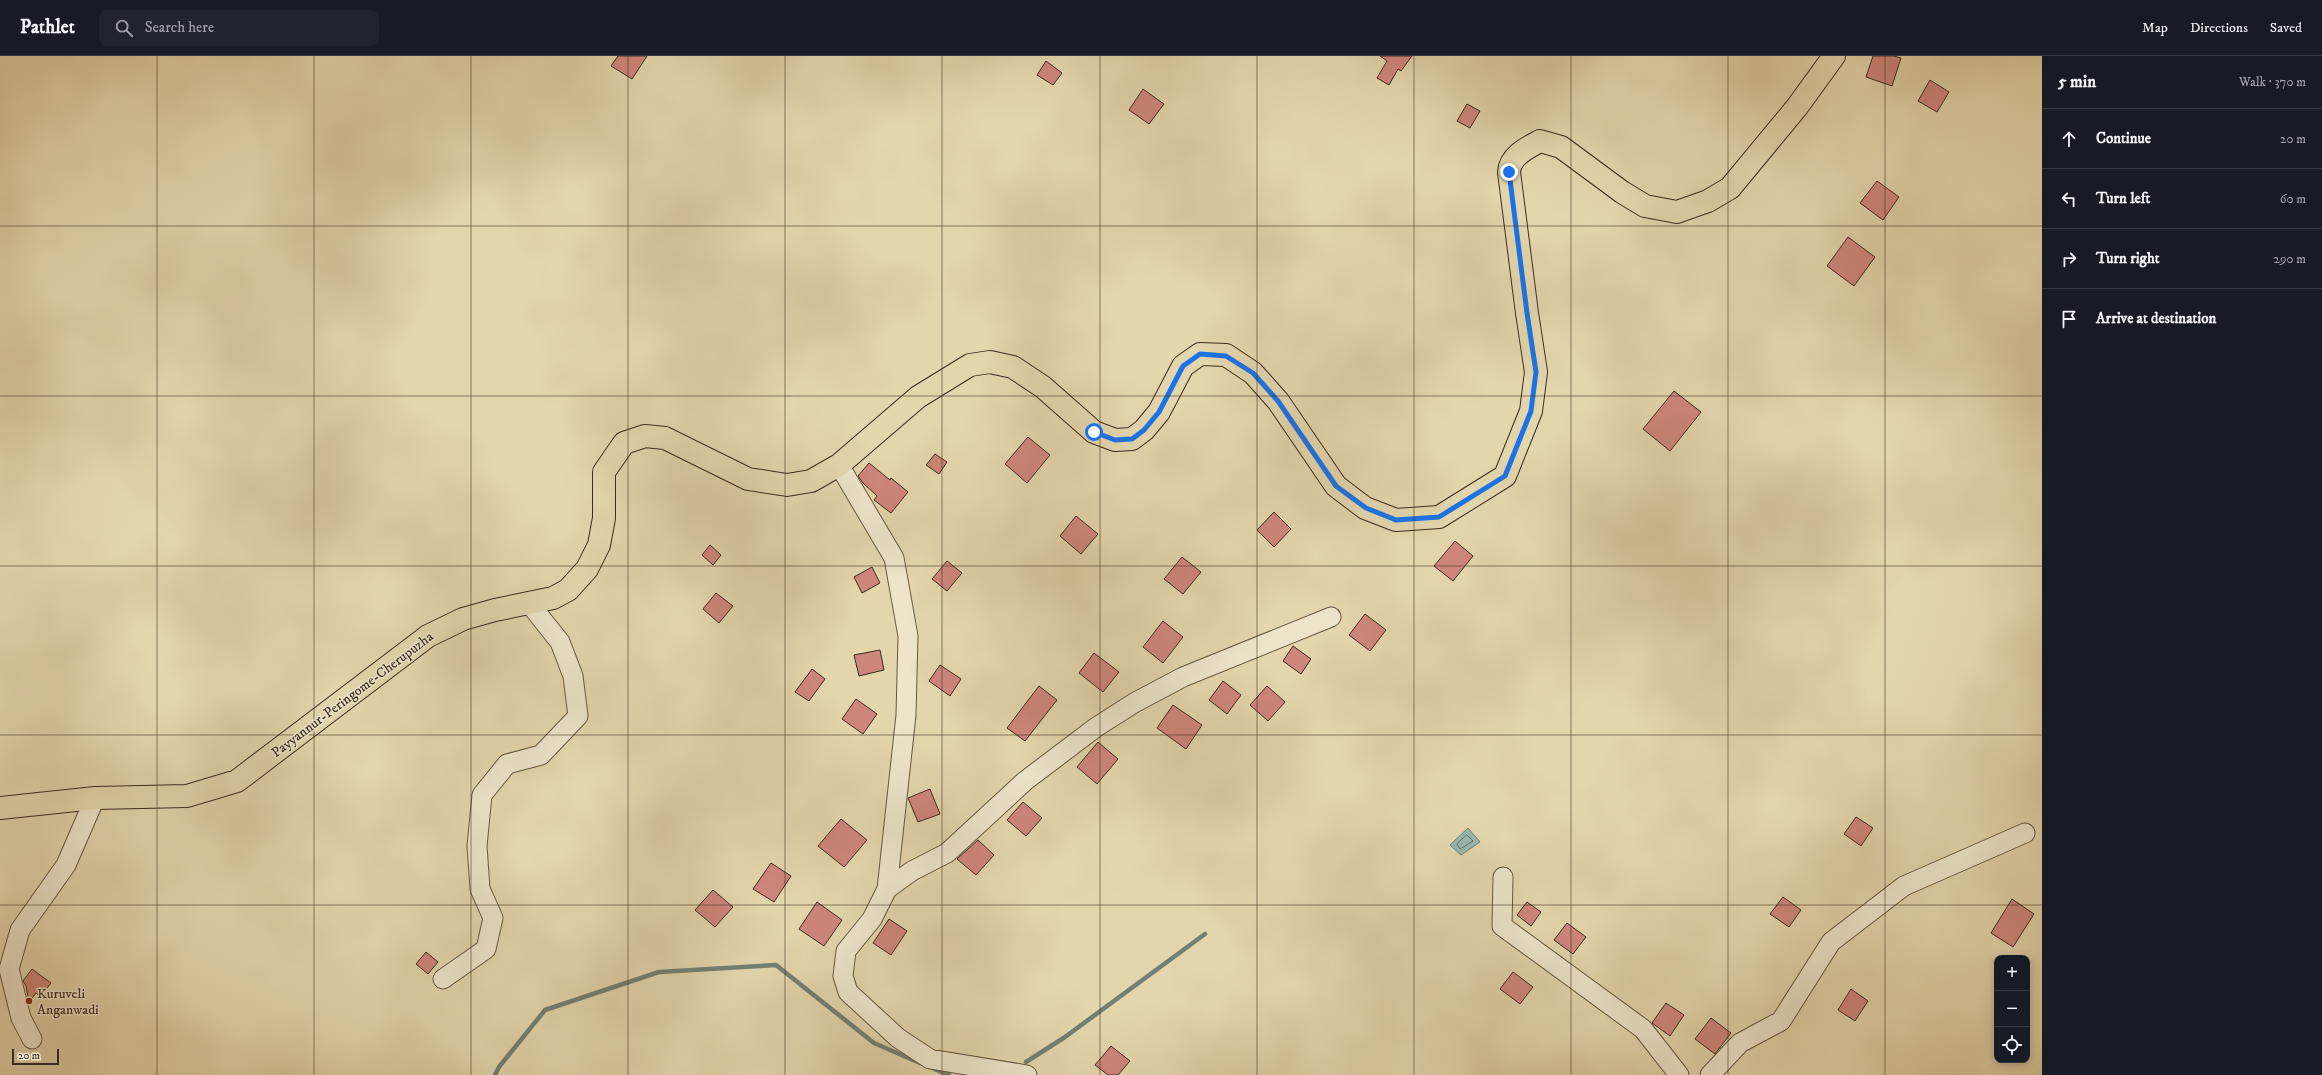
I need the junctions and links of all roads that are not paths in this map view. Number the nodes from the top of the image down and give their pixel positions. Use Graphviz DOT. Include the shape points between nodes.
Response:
graph roads {
  1 [pos="1834,56"];
  2 [pos="839,465"];
  3 [pos="528,603"];
  4 [pos="1331,617"];
  5 [pos="95,798"];
  6 [pos="0,808"];
  7 [pos="2025,833"];
  8 [pos="1503,877"];
  9 [pos="887,889"];
  10 [pos="444,979"];
  11 [pos="32,1040"];
  12 [pos="1027,1075"];
  13 [pos="1679,1075"];
  14 [pos="1710,1075"];
  1 -- 2 [label="main road, Payyannur-Peringome-Cherupuzha" via="1797,107 1730,188 1708,201 1677,212 1645,206 1561,147 1540,141 1522,150 1509,172 1536,372 1531,411 1505,476 1439,517 1396,520 1366,508 1336,486 1278,401 1253,373 1226,356 1200,354 1183,366 1159,412 1144,430 1132,439 1115,440 1094,432 1042,387 1013,367 990,362 970,365 918,396"];
  2 -- 3 [label="main road, Payyannur-Peringome-Cherupuzha" via="811,481 787,485 748,479 665,438 645,436 624,443 604,472 599,545 586,569 568,590 553,598"];
  2 -- 9 [label="street" via="894,558 908,636 906,715"];
  3 -- 5 [label="main road, Payyannur-Peringome-Cherupuzha" via="463,619 428,636 236,782 187,796"];
  3 -- 10 [label="street" via="560,642 574,676 578,716 541,755 507,764 482,794 477,846 480,889 493,918 492,924 486,949"];
  4 -- 9 [label="street" via="1184,677 1134,703 1095,728 1025,781 947,853 912,870"];
  5 -- 6 [label="main road, Payyannur-Peringome-Cherupuzha"];
  5 -- 11 [label="street" via="66,865 20,930 9,969 21,1018"];
  7 -- 14 [label="street" via="1904,886 1837,937 1831,942 1781,1021 1740,1043"];
  8 -- 13 [label="street" via="1502,926 1643,1029"];
  9 -- 12 [label="street" via="872,919 846,951 843,976 848,992 898,1038 930,1059"];
}
